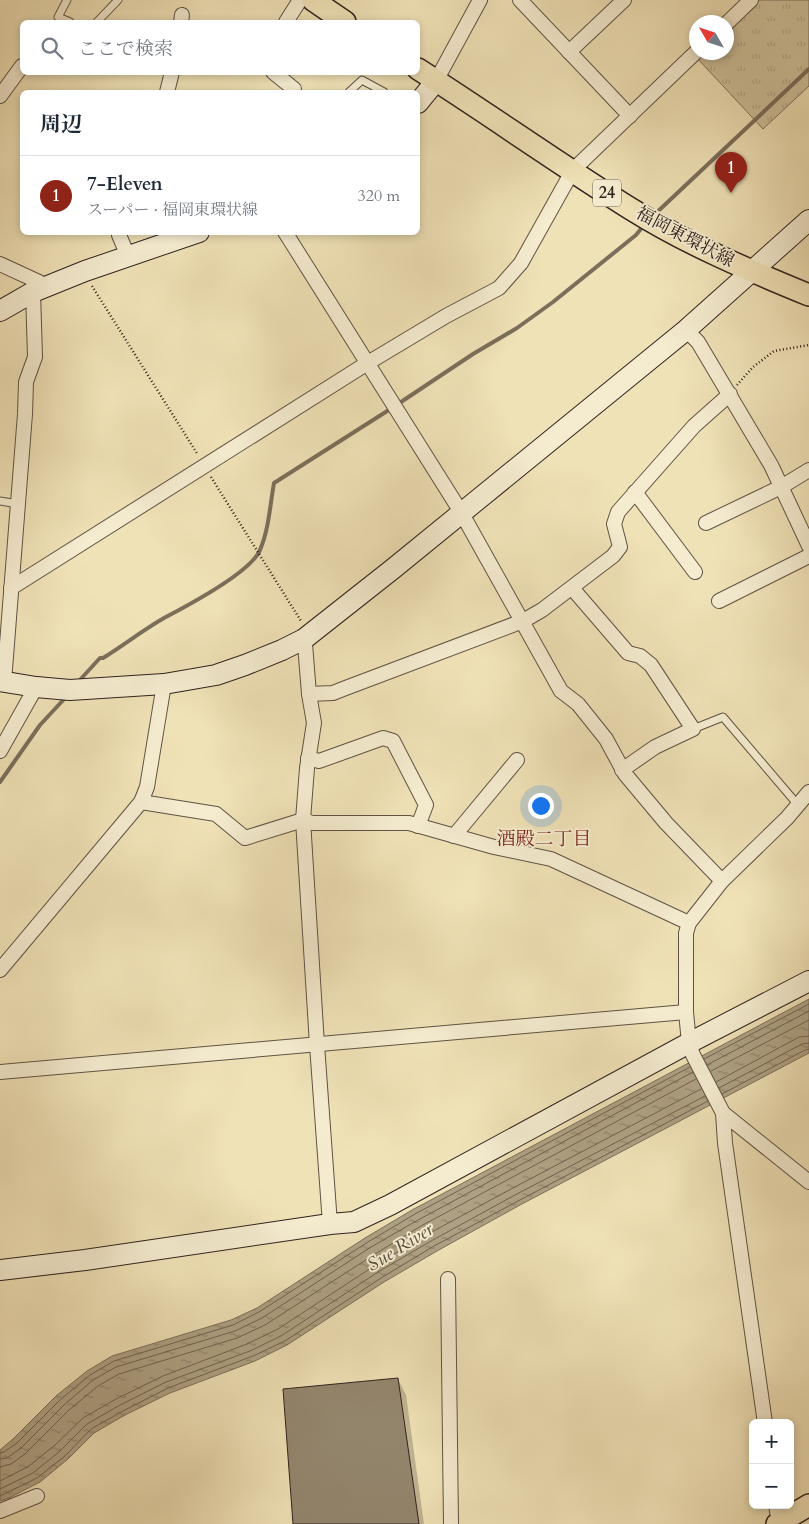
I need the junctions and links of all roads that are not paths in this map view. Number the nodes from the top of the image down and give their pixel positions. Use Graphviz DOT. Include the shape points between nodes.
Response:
graph roads {
  1 [pos="67,0"];
  2 [pos="118,0"];
  3 [pos="300,0"];
  4 [pos="313,0"];
  5 [pos="480,0"];
  6 [pos="520,0"];
  7 [pos="624,0"];
  8 [pos="751,0"];
  9 [pos="734,16"];
  10 [pos="66,20"];
  11 [pos="99,20"];
  12 [pos="287,20"];
  13 [pos="342,20"];
  14 [pos="569,52"];
  15 [pos="689,59"];
  16 [pos="20,69"];
  17 [pos="420,70"];
  18 [pos="171,75"];
  19 [pos="277,75"];
  20 [pos="436,81"];
  21 [pos="294,89"];
  22 [pos="168,90"];
  23 [pos="351,90"];
  24 [pos="380,90"];
  25 [pos="0,96"];
  26 [pos="420,101"];
  27 [pos="630,116"];
  28 [pos="573,170"];
  29 [pos="809,220"];
  30 [pos="119,235"];
  31 [pos="190,235"];
  32 [pos="287,235"];
  33 [pos="128,256"];
  34 [pos="0,264"];
  35 [pos="752,272"];
  36 [pos="38,290"];
  37 [pos="809,295"];
  38 [pos="0,311"];
  39 [pos="686,330"];
  40 [pos="366,364"];
  41 [pos="730,394"];
  42 [pos="809,470"];
  43 [pos="781,487"];
  44 [pos="635,492"];
  45 [pos="0,501"];
  46 [pos="18,504"];
  47 [pos="461,512"];
  48 [pos="706,523"];
  49 [pos="809,546"];
  50 [pos="809,556"];
  51 [pos="695,572"];
  52 [pos="11,588"];
  53 [pos="572,588"];
  54 [pos="719,601"];
  55 [pos="523,621"];
  56 [pos="307,637"];
  57 [pos="2,681"];
  58 [pos="164,684"];
  59 [pos="36,688"];
  60 [pos="309,694"];
  61 [pos="693,729"];
  62 [pos="0,751"];
  63 [pos="308,758"];
  64 [pos="517,760"];
  65 [pos="622,770"];
  66 [pos="809,792"];
  67 [pos="141,802"];
  68 [pos="798,805"];
  69 [pos="303,820"];
  70 [pos="418,826"];
  71 [pos="454,836"];
  72 [pos="722,881"];
  73 [pos="688,924"];
  74 [pos="0,970"];
  75 [pos="809,981"];
  76 [pos="686,1012"];
  77 [pos="317,1045"];
  78 [pos="691,1049"];
  79 [pos="0,1072"];
  80 [pos="721,1108"];
  81 [pos="809,1182"];
  82 [pos="330,1224"];
  83 [pos="0,1270"];
  84 [pos="448,1279"];
  85 [pos="764,1419"];
  86 [pos="37,1496"];
  87 [pos="809,1505"];
  88 [pos="0,1511"];
  89 [pos="777,1518"];
  90 [pos="450,1524"];
  1 -- 10 [label="lane" via="58,16"];
  2 -- 11 [label="lane"];
  3 -- 12 [label="street"];
  4 -- 13 [label="main road"];
  5 -- 20 [label="street"];
  6 -- 14 [label="street"];
  7 -- 14 [label="street"];
  8 -- 9 [label="street"];
  14 -- 27 [label="street"];
  15 -- 27 [label="street"];
  16 -- 25 [label="street"];
  17 -- 20 [label="main road, 福岡東環状線 / 24"];
  18 -- 22 [label="street"];
  19 -- 21 [label="street"];
  20 -- 26 [label="street"];
  20 -- 28 [label="main road, 福岡東環状線 / 24"];
  23 -- 24 [label="lane" via="362,80"];
  27 -- 28 [label="street"];
  28 -- 35 [label="main road, 福岡東環状線 / 24" via="632,210"];
  28 -- 40 [label="street" via="521,263 499,288"];
  29 -- 35 [label="street"];
  30 -- 33 [label="street"];
  31 -- 33 [label="street"];
  32 -- 40 [label="street"];
  33 -- 36 [label="street"];
  34 -- 36 [label="street" via="39,282"];
  35 -- 37 [label="main road, 福岡東環状線 / 24"];
  35 -- 39 [label="street"];
  36 -- 38 [label="street"];
  36 -- 46 [label="street" via="35,357 26,382"];
  39 -- 41 [label="street" via="698,342"];
  39 -- 47 [label="street"];
  40 -- 47 [label="street"];
  40 -- 52 [label="street"];
  41 -- 43 [label="street" via="772,465"];
  41 -- 44 [label="street" via="694,426"];
  42 -- 43 [label="street"];
  43 -- 48 [label="street"];
  43 -- 49 [label="street"];
  44 -- 51 [label="street"];
  44 -- 53 [label="street" via="618,512 614,524 620,547"];
  45 -- 46 [label="lane"];
  46 -- 52 [label="street"];
  47 -- 55 [label="street"];
  47 -- 56 [label="street"];
  50 -- 54 [label="street"];
  52 -- 57 [label="street"];
  53 -- 55 [label="street"];
  53 -- 61 [label="street" via="628,653 640,656 651,665"];
  55 -- 60 [label="street" via="333,693"];
  55 -- 65 [label="street" via="562,691 578,704 606,739"];
  56 -- 58 [label="street" via="216,675"];
  56 -- 60 [label="street"];
  57 -- 59 [label="street"];
  58 -- 59 [label="street" via="70,690"];
  58 -- 67 [label="street" via="147,788"];
  59 -- 62 [label="street"];
  60 -- 63 [label="street" via="314,723"];
  61 -- 65 [label="street" via="655,747"];
  61 -- 68 [label="lane" via="722,717"];
  63 -- 69 [label="street"];
  63 -- 70 [label="street" via="319,761 382,738 394,741 426,805"];
  64 -- 71 [label="street"];
  65 -- 72 [label="street" via="666,823"];
  66 -- 68 [label="street"];
  67 -- 69 [label="street" via="216,814 245,838"];
  67 -- 74 [label="street"];
  68 -- 72 [label="street"];
  69 -- 70 [label="street" via="312,823 409,823"];
  69 -- 77 [label="street"];
  70 -- 71 [label="street"];
  71 -- 73 [label="street" via="551,859"];
  72 -- 73 [label="street"];
  73 -- 76 [label="street"];
  75 -- 78 [label="street"];
  76 -- 77 [label="street"];
  76 -- 78 [label="street"];
  77 -- 79 [label="street"];
  77 -- 82 [label="street"];
  78 -- 80 [label="street"];
  78 -- 82 [label="street" via="390,1205 354,1222"];
  80 -- 81 [label="street"];
  80 -- 85 [label="street"];
  82 -- 83 [label="street"];
  84 -- 90 [label="street"];
  86 -- 88 [label="street"];
  87 -- 89 [label="main road"];
}
